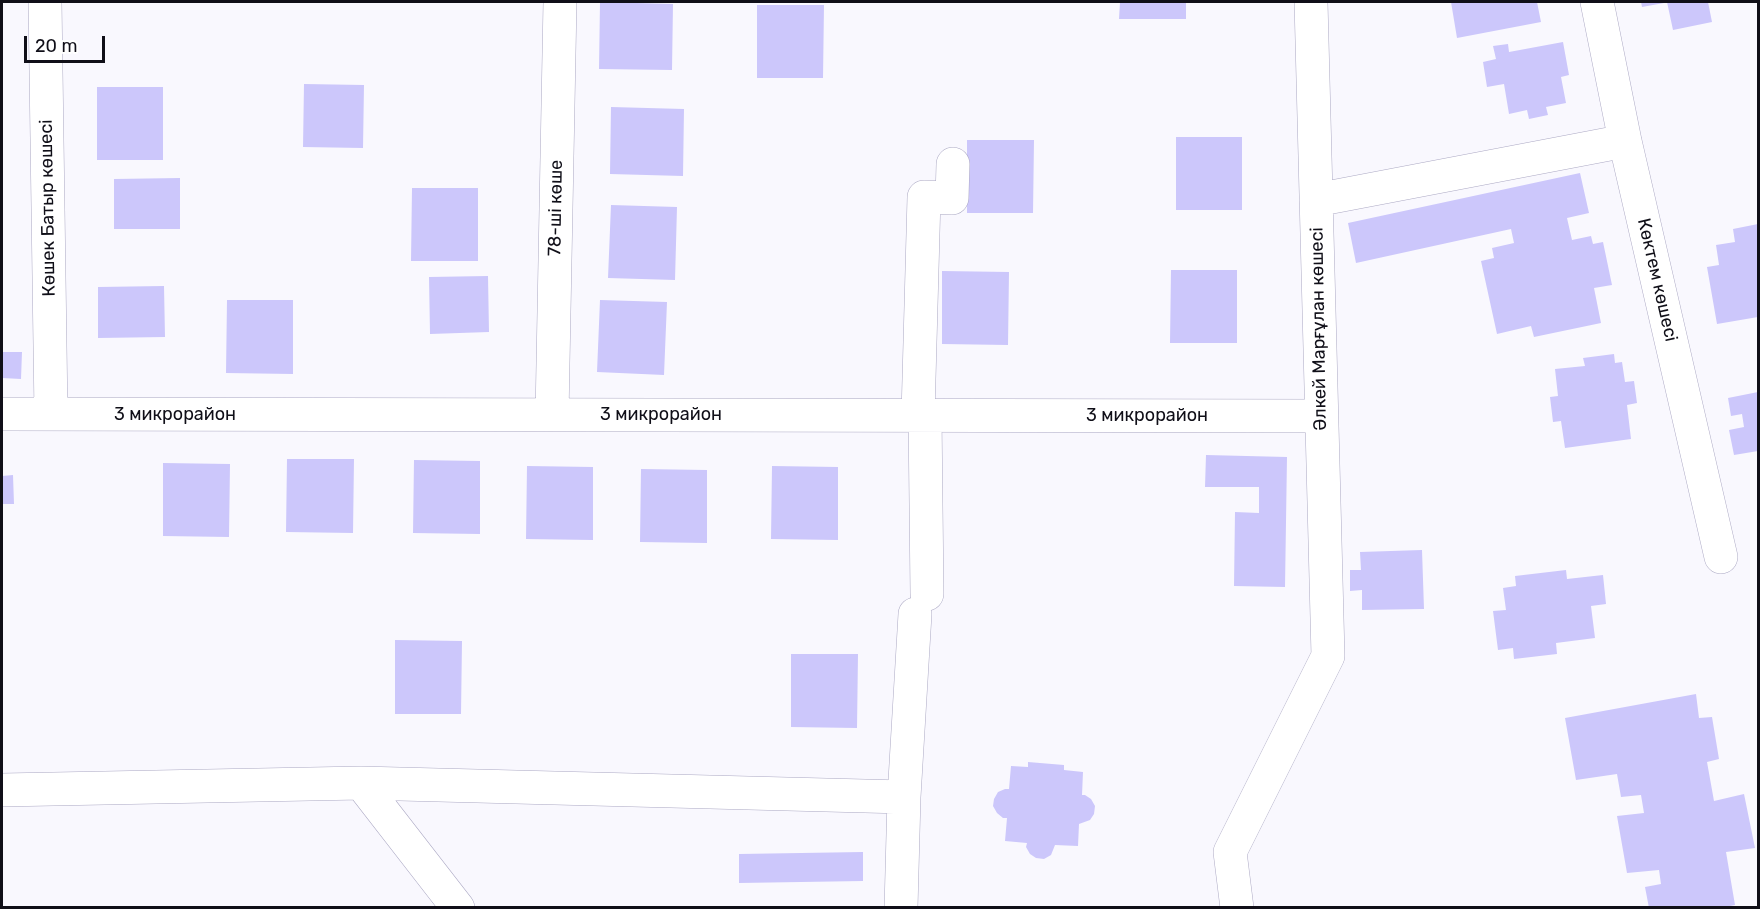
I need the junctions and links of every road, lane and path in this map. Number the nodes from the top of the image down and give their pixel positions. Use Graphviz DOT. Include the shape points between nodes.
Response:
graph roads {
  1 [pos="45,2"];
  2 [pos="560,2"];
  3 [pos="1311,2"];
  4 [pos="1597,2"];
  5 [pos="1625,141"];
  6 [pos="953,164"];
  7 [pos="1316,200"];
  8 [pos="2,414"];
  9 [pos="51,414"];
  10 [pos="552,415"];
  11 [pos="922,415"];
  12 [pos="1321,416"];
  13 [pos="1721,557"];
  14 [pos="361,783"];
  15 [pos="2,790"];
  16 [pos="904,797"];
  17 [pos="458,908"];
  18 [pos="901,908"];
  19 [pos="1237,908"];
  1 -- 9 [label="street, Көшек Батыр көшесі"];
  2 -- 10 [label="street, 78-ші көше"];
  3 -- 7 [label="street, Әлкей Марғұлан көшесі"];
  4 -- 5 [label="street, Көктем көшесі"];
  5 -- 7 [label="street"];
  5 -- 13 [label="street, Көктем көшесі"];
  6 -- 11 [label="street" via="952,198 924,197"];
  7 -- 12 [label="street, Әлкей Марғұлан көшесі"];
  8 -- 9 [label="street, 3 микрорайон"];
  9 -- 10 [label="street, 3 микрорайон"];
  10 -- 11 [label="street, 3 микрорайон"];
  11 -- 12 [label="street, 3 микрорайон"];
  11 -- 16 [label="street" via="921,604"];
  12 -- 19 [label="street, Әлкей Марғұлан көшесі" via="1328,656 1230,852"];
  14 -- 15 [label="street"];
  14 -- 16 [label="street"];
  14 -- 17 [label="street"];
  16 -- 18 [label="street"];
}
